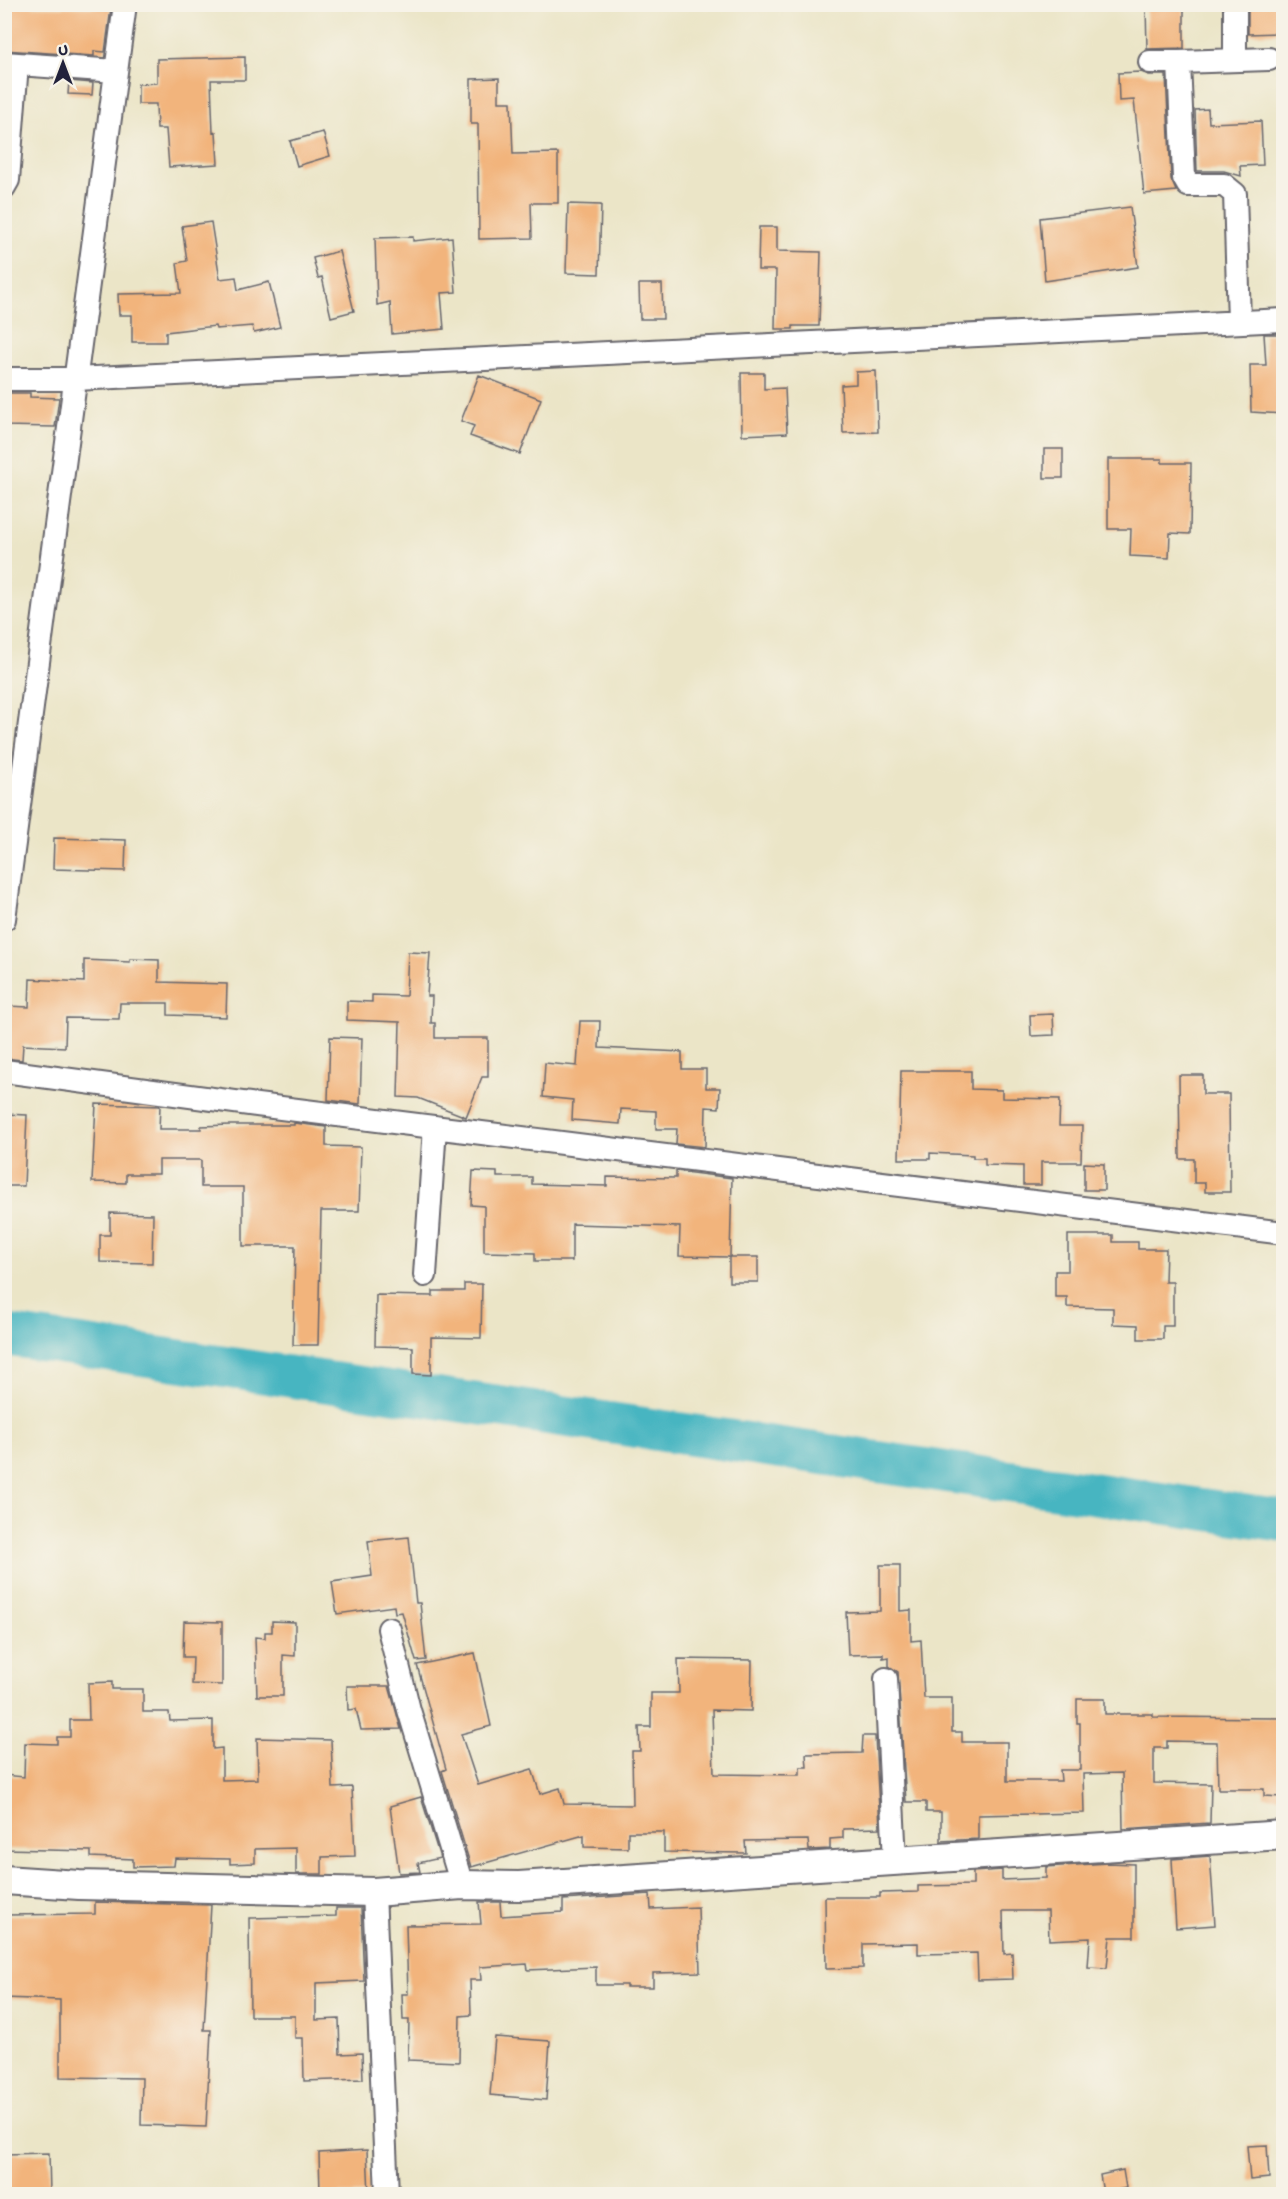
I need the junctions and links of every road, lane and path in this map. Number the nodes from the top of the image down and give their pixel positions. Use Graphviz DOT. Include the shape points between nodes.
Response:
graph roads {
  1 [pos="125,4"];
  2 [pos="1235,4"];
  3 [pos="1269,59"];
  4 [pos="1235,60"];
  5 [pos="1179,62"];
  6 [pos="1150,63"];
  7 [pos="11,64"];
  8 [pos="116,71"];
  9 [pos="4,187"];
  10 [pos="1284,320"];
  11 [pos="1239,321"];
  12 [pos="4,379"];
  13 [pos="75,379"];
  14 [pos="4,919"];
  15 [pos="4,1071"];
  16 [pos="435,1127"];
  17 [pos="1284,1233"];
  18 [pos="424,1275"];
  19 [pos="389,1629"];
  20 [pos="886,1679"];
  21 [pos="1284,1835"];
  22 [pos="895,1861"];
  23 [pos="4,1880"];
  24 [pos="462,1886"];
  25 [pos="374,1892"];
  26 [pos="387,2194"];
  1 -- 8 [label="street"];
  2 -- 4 [label="street"];
  3 -- 4 [label="street"];
  4 -- 5 [label="street"];
  5 -- 6 [label="street"];
  5 -- 11 [label="street" via="1184,178 1188,185 1224,186 1235,194"];
  7 -- 8 [label="street"];
  7 -- 9 [label="street" via="8,180"];
  8 -- 13 [label="street"];
  10 -- 11 [label="street"];
  11 -- 13 [label="street"];
  12 -- 13 [label="street"];
  13 -- 14 [label="street"];
  15 -- 16 [label="street"];
  16 -- 17 [label="street"];
  16 -- 18 [label="street"];
  19 -- 24 [label="street"];
  20 -- 22 [label="street"];
  21 -- 22 [label="street"];
  22 -- 24 [label="street" via="519,1886"];
  23 -- 25 [label="street"];
  24 -- 25 [label="street"];
  25 -- 26 [label="street"];
}
